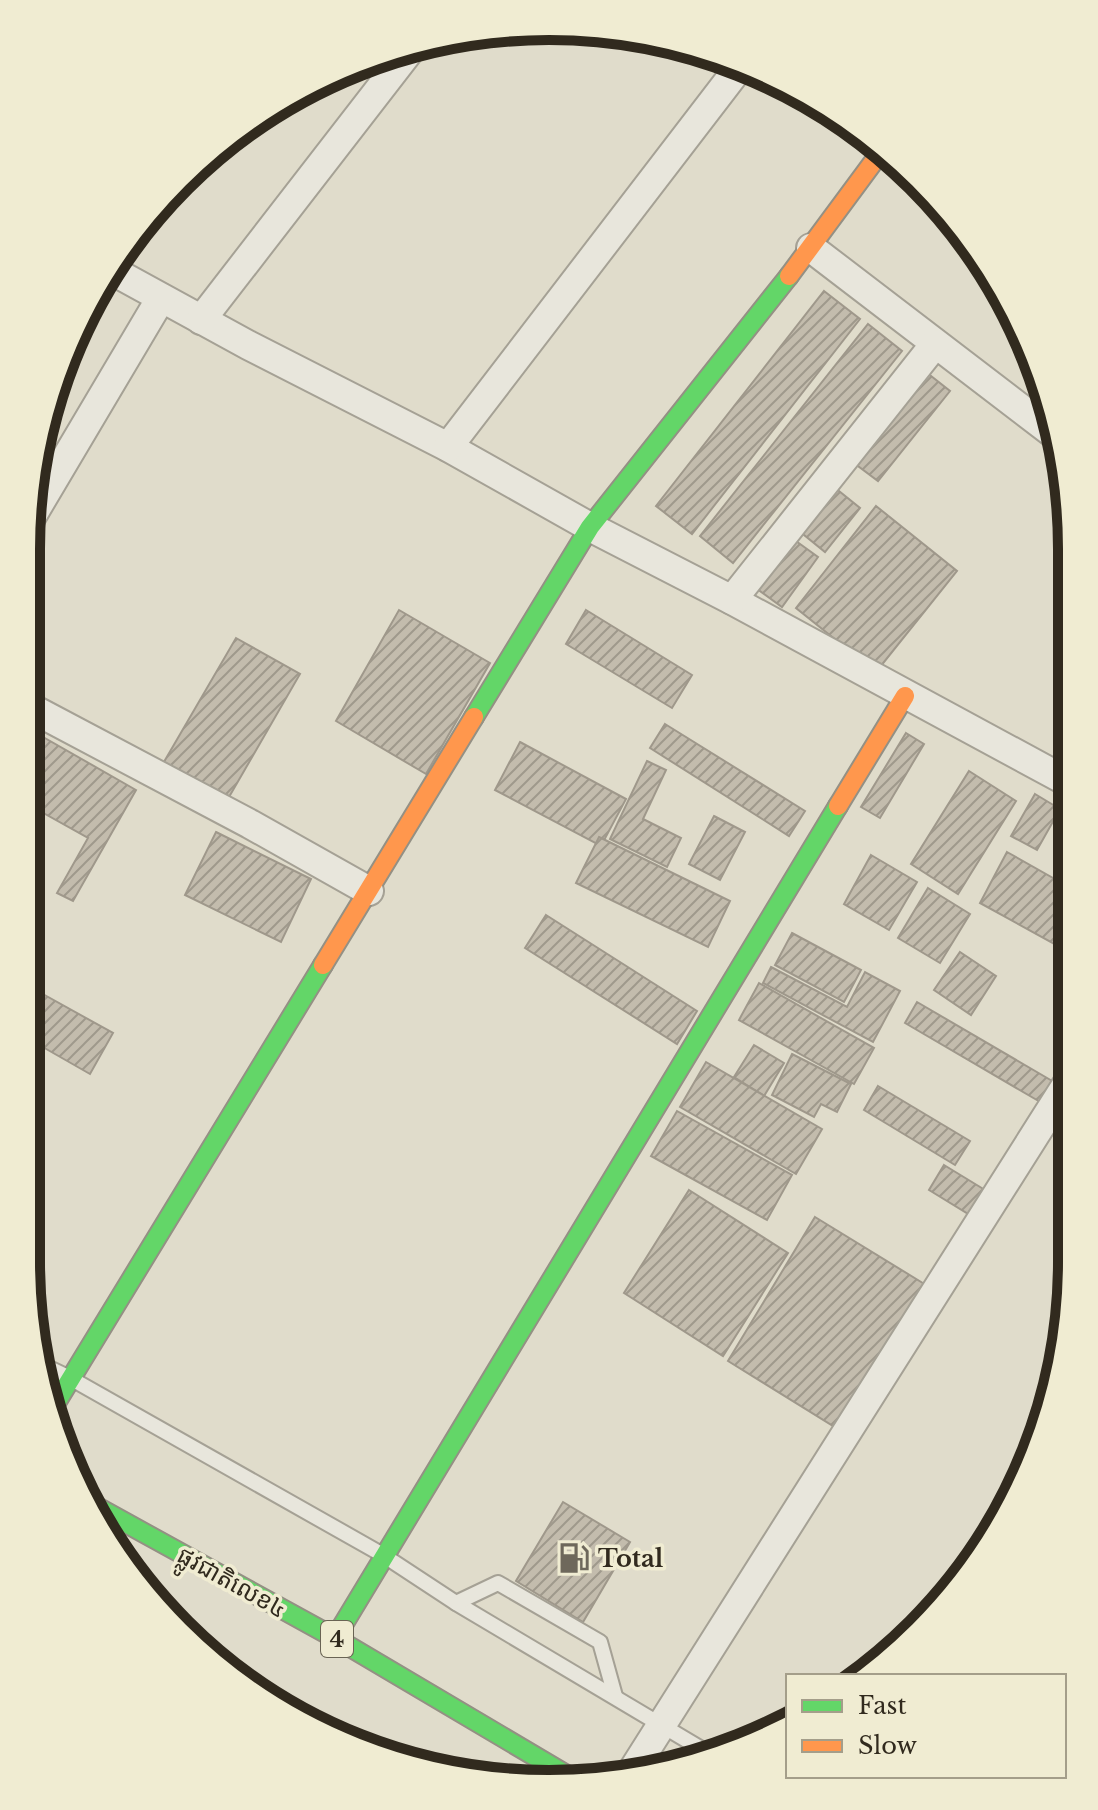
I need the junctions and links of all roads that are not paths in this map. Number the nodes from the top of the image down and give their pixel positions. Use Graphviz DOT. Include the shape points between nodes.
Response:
graph roads {
  1 [pos="400,62"];
  2 [pos="733,75"];
  3 [pos="876,159"];
  4 [pos="811,248"];
  5 [pos="120,275"];
  6 [pos="161,298"];
  7 [pos="201,320"];
  8 [pos="935,344"];
  9 [pos="1043,426"];
  10 [pos="448,447"];
  11 [pos="43,498"];
  12 [pos="590,527"];
  13 [pos="732,600"];
  14 [pos="905,696"];
  15 [pos="40,713"];
  16 [pos="1058,777"];
  17 [pos="369,891"];
  18 [pos="1058,1098"];
  19 [pos="52,1369"];
  20 [pos="70,1378"];
  21 [pos="59,1398"];
  22 [pos="106,1512"];
  23 [pos="383,1555"];
  24 [pos="456,1603"];
  25 [pos="335,1638"];
  26 [pos="615,1696"];
  27 [pos="663,1725"];
  28 [pos="699,1747"];
  29 [pos="639,1762"];
  30 [pos="558,1770"];
  1 -- 7 [label="street"];
  2 -- 10 [label="street"];
  3 -- 4 [label="main road"];
  4 -- 8 [label="street"];
  4 -- 12 [label="main road"];
  5 -- 6 [label="street"];
  6 -- 7 [label="street"];
  6 -- 11 [label="street"];
  7 -- 10 [label="street"];
  8 -- 9 [label="street"];
  8 -- 13 [label="street"];
  10 -- 12 [label="street"];
  12 -- 13 [label="street"];
  12 -- 17 [label="main road"];
  13 -- 14 [label="street"];
  14 -- 16 [label="street"];
  14 -- 23 [label="main road"];
  15 -- 17 [label="street"];
  17 -- 20 [label="main road"];
  18 -- 27 [label="street"];
  19 -- 20 [label="lane"];
  20 -- 21 [label="main road"];
  20 -- 23 [label="lane"];
  22 -- 25 [label="main road, ផ្លូវជាតិលេខ៤ / 4"];
  23 -- 24 [label="lane"];
  23 -- 25 [label="main road"];
  24 -- 26 [label="lane"];
  24 -- 26 [label="lane" via="498,1583 600,1642"];
  25 -- 30 [label="main road, ផ្លូវជាតិលេខ៤ / 4"];
  26 -- 27 [label="lane"];
  27 -- 28 [label="lane"];
  27 -- 29 [label="street"];
}
